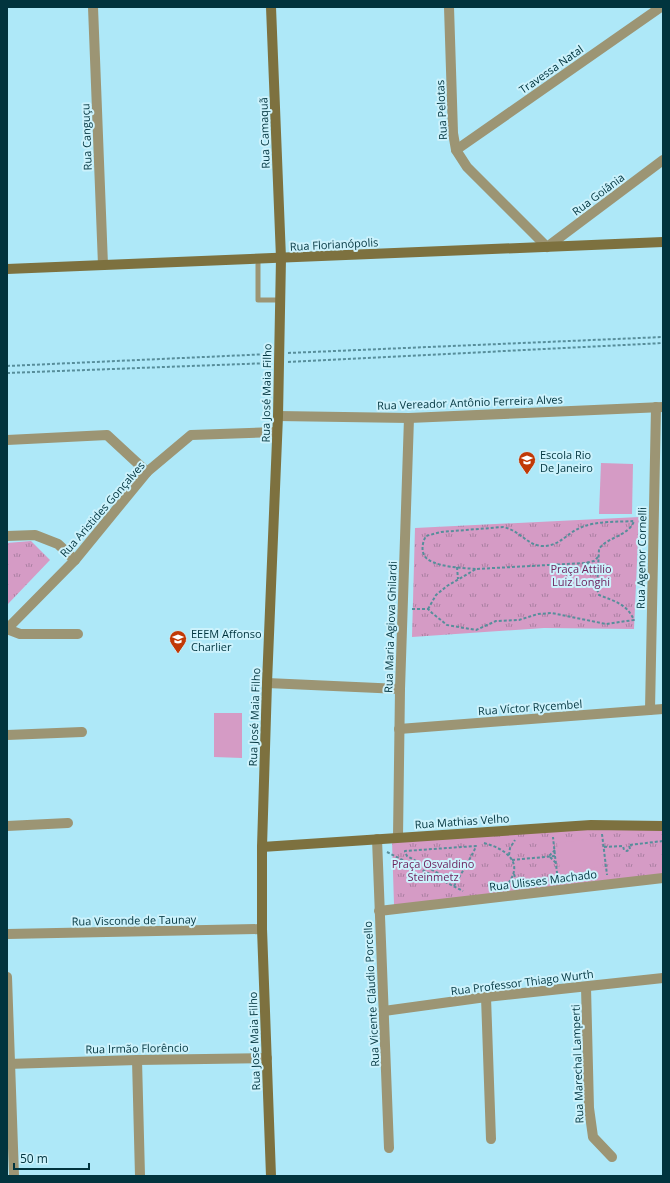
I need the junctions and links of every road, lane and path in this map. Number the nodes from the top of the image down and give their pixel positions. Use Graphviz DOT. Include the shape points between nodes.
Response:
graph roads {
  1 [pos="93,7"];
  2 [pos="271,7"];
  3 [pos="449,7"];
  4 [pos="661,7"];
  5 [pos="456,150"];
  6 [pos="663,160"];
  7 [pos="663,242"];
  8 [pos="547,247"];
  9 [pos="281,258"];
  10 [pos="258,259"];
  11 [pos="103,265"];
  12 [pos="7,269"];
  13 [pos="280,300"];
  14 [pos="663,337"];
  15 [pos="663,343"];
  16 [pos="279,358"];
  17 [pos="7,366"];
  18 [pos="7,373"];
  19 [pos="660,407"];
  20 [pos="278,416"];
  21 [pos="409,418"];
  22 [pos="277,432"];
  23 [pos="7,440"];
  24 [pos="147,472"];
  25 [pos="7,536"];
  26 [pos="598,557"];
  27 [pos="75,560"];
  28 [pos="585,563"];
  29 [pos="457,567"];
  30 [pos="476,569"];
  31 [pos="598,569"];
  32 [pos="458,579"];
  33 [pos="428,609"];
  34 [pos="403,610"];
  35 [pos="7,629"];
  36 [pos="78,634"];
  37 [pos="267,683"];
  38 [pos="400,689"];
  39 [pos="663,709"];
  40 [pos="650,710"];
  41 [pos="399,729"];
  42 [pos="82,732"];
  43 [pos="7,734"];
  44 [pos="68,823"];
  45 [pos="7,826"];
  46 [pos="663,826"];
  47 [pos="602,833"];
  48 [pos="553,836"];
  49 [pos="398,837"];
  50 [pos="549,837"];
  51 [pos="517,838"];
  52 [pos="377,839"];
  53 [pos="479,841"];
  54 [pos="663,841"];
  55 [pos="554,843"];
  56 [pos="262,847"];
  57 [pos="604,847"];
  58 [pos="555,849"];
  59 [pos="386,851"];
  60 [pos="510,856"];
  61 [pos="549,856"];
  62 [pos="555,856"];
  63 [pos="512,860"];
  64 [pos="556,864"];
  65 [pos="514,872"];
  66 [pos="557,874"];
  67 [pos="607,875"];
  68 [pos="663,878"];
  69 [pos="554,879"];
  70 [pos="558,881"];
  71 [pos="456,883"];
  72 [pos="523,884"];
  73 [pos="454,886"];
  74 [pos="506,886"];
  75 [pos="456,892"];
  76 [pos="379,911"];
  77 [pos="262,929"];
  78 [pos="7,934"];
  79 [pos="7,977"];
  80 [pos="663,978"];
  81 [pos="586,986"];
  82 [pos="486,997"];
  83 [pos="384,1011"];
  84 [pos="267,1058"];
  85 [pos="137,1060"];
  86 [pos="8,1064"];
  87 [pos="491,1139"];
  88 [pos="389,1148"];
  89 [pos="612,1157"];
  90 [pos="14,1176"];
  91 [pos="140,1176"];
  92 [pos="271,1176"];
  1 -- 11 [label="street, Rua Canguçu"];
  2 -- 9 [label="street, Rua Camaquã"];
  3 -- 5 [label="street, Rua Pelotas" via="453,133"];
  4 -- 5 [label="street, Travessa Natal"];
  5 -- 8 [label="street, Rua Pelotas" via="468,167"];
  6 -- 8 [label="street, Rua Goiânia"];
  7 -- 8 [label="street, Rua Florianópolis"];
  8 -- 9 [label="street, Rua Florianópolis"];
  9 -- 10 [label="street, Rua Florianópolis"];
  9 -- 13 [label="street, Rua José Maia Filho"];
  10 -- 11 [label="street, Rua Florianópolis"];
  10 -- 13 [label="lane" via="258,300"];
  11 -- 12 [label="street, Rua Florianópolis"];
  13 -- 16 [label="street, Rua José Maia Filho"];
  14 -- 16 [label="path"];
  15 -- 16 [label="path"];
  16 -- 17 [label="path"];
  16 -- 18 [label="path"];
  16 -- 20 [label="street, Rua José Maia Filho"];
  19 -- 21 [label="street, Rua Vereador Antônio Ferreira Alves"];
  19 -- 40 [label="street, Rua Agenor Cornelli"];
  20 -- 21 [label="street, Rua Vereador Antônio Ferreira Alves"];
  20 -- 22 [label="street, Rua José Maia Filho"];
  21 -- 34 [label="street, Rua Maria Agiova Ghilardi"];
  22 -- 24 [label="street, Rua Aristides Gonçalves" via="191,435"];
  22 -- 37 [label="street, Rua José Maia Filho"];
  23 -- 24 [label="street" via="107,435"];
  24 -- 27 [label="street, Rua Aristides Gonçalves"];
  25 -- 27 [label="street" via="35,535 58,544"];
  26 -- 28 [label="path"];
  26 -- 29 [label="path" via="602,545 625,532 634,521 582,526 555,544 539,546 511,528 503,526 441,532 426,536 423,554 437,564"];
  26 -- 31 [label="path"];
  27 -- 35 [label="street, Rua Aristides Gonçalves"];
  28 -- 30 [label="path"];
  28 -- 31 [label="path"];
  29 -- 30 [label="path"];
  29 -- 32 [label="path"];
  30 -- 32 [label="path"];
  31 -- 33 [label="path" via="599,595 623,605 634,620 606,624 545,613 519,620 496,621 476,630 447,625"];
  32 -- 33 [label="path" via="436,595"];
  33 -- 34 [label="path"];
  34 -- 38 [label="street, Rua Maria Agiova Ghilardi"];
  35 -- 36 [label="street" via="20,634"];
  37 -- 38 [label="street"];
  37 -- 56 [label="street, Rua José Maia Filho"];
  38 -- 41 [label="street, Rua Maria Agiova Ghilardi"];
  39 -- 40 [label="street, Rua Víctor Rycembel"];
  40 -- 41 [label="street, Rua Víctor Rycembel"];
  41 -- 49 [label="street, Rua Maria Agiova Ghilardi"];
  42 -- 43 [label="street"];
  44 -- 45 [label="street"];
  46 -- 49 [label="street, Rua Mathias Velho" via="591,825"];
  47 -- 57 [label="path"];
  48 -- 55 [label="path"];
  49 -- 52 [label="street, Rua Mathias Velho"];
  50 -- 55 [label="path"];
  51 -- 60 [label="path" via="510,848"];
  52 -- 56 [label="street, Rua Mathias Velho"];
  52 -- 76 [label="street, Rua Vicente Cláudio Porcello"];
  53 -- 60 [label="path" via="500,848"];
  54 -- 57 [label="path" via="629,845 630,849 627,851 623,846"];
  55 -- 58 [label="path"];
  56 -- 77 [label="street, Rua José Maia Filho"];
  57 -- 67 [label="path"];
  58 -- 61 [label="path"];
  58 -- 62 [label="path"];
  59 -- 73 [label="path"];
  60 -- 63 [label="path"];
  61 -- 62 [label="path"];
  61 -- 63 [label="path"];
  61 -- 64 [label="path"];
  62 -- 64 [label="path"];
  63 -- 65 [label="path"];
  64 -- 66 [label="path"];
  65 -- 72 [label="path" via="516,880"];
  65 -- 74 [label="path"];
  66 -- 69 [label="path"];
  66 -- 70 [label="path"];
  68 -- 76 [label="street, Rua Ulisses Machado"];
  71 -- 71 [label="path" via="407,856 405,852 476,846"];
  71 -- 73 [label="path"];
  73 -- 75 [label="path" via="464,891"];
  76 -- 83 [label="street, Rua Vicente Cláudio Porcello"];
  77 -- 78 [label="street, Rua Visconde de Taunay"];
  77 -- 84 [label="street, Rua José Maia Filho"];
  79 -- 86 [label="street"];
  80 -- 81 [label="street, Rua Professor Thiago Wurth"];
  81 -- 82 [label="street, Rua Professor Thiago Wurth"];
  81 -- 89 [label="street, Rua Marechal Lamperti" via="589,1108 593,1137"];
  82 -- 83 [label="street, Rua Professor Thiago Wurth"];
  82 -- 87 [label="street"];
  83 -- 88 [label="street, Rua Vicente Cláudio Porcello"];
  84 -- 85 [label="street, Rua Irmão Florêncio"];
  84 -- 92 [label="street, Rua José Maia Filho"];
  85 -- 86 [label="street, Rua Irmão Florêncio"];
  85 -- 91 [label="street"];
  86 -- 90 [label="street"];
}
